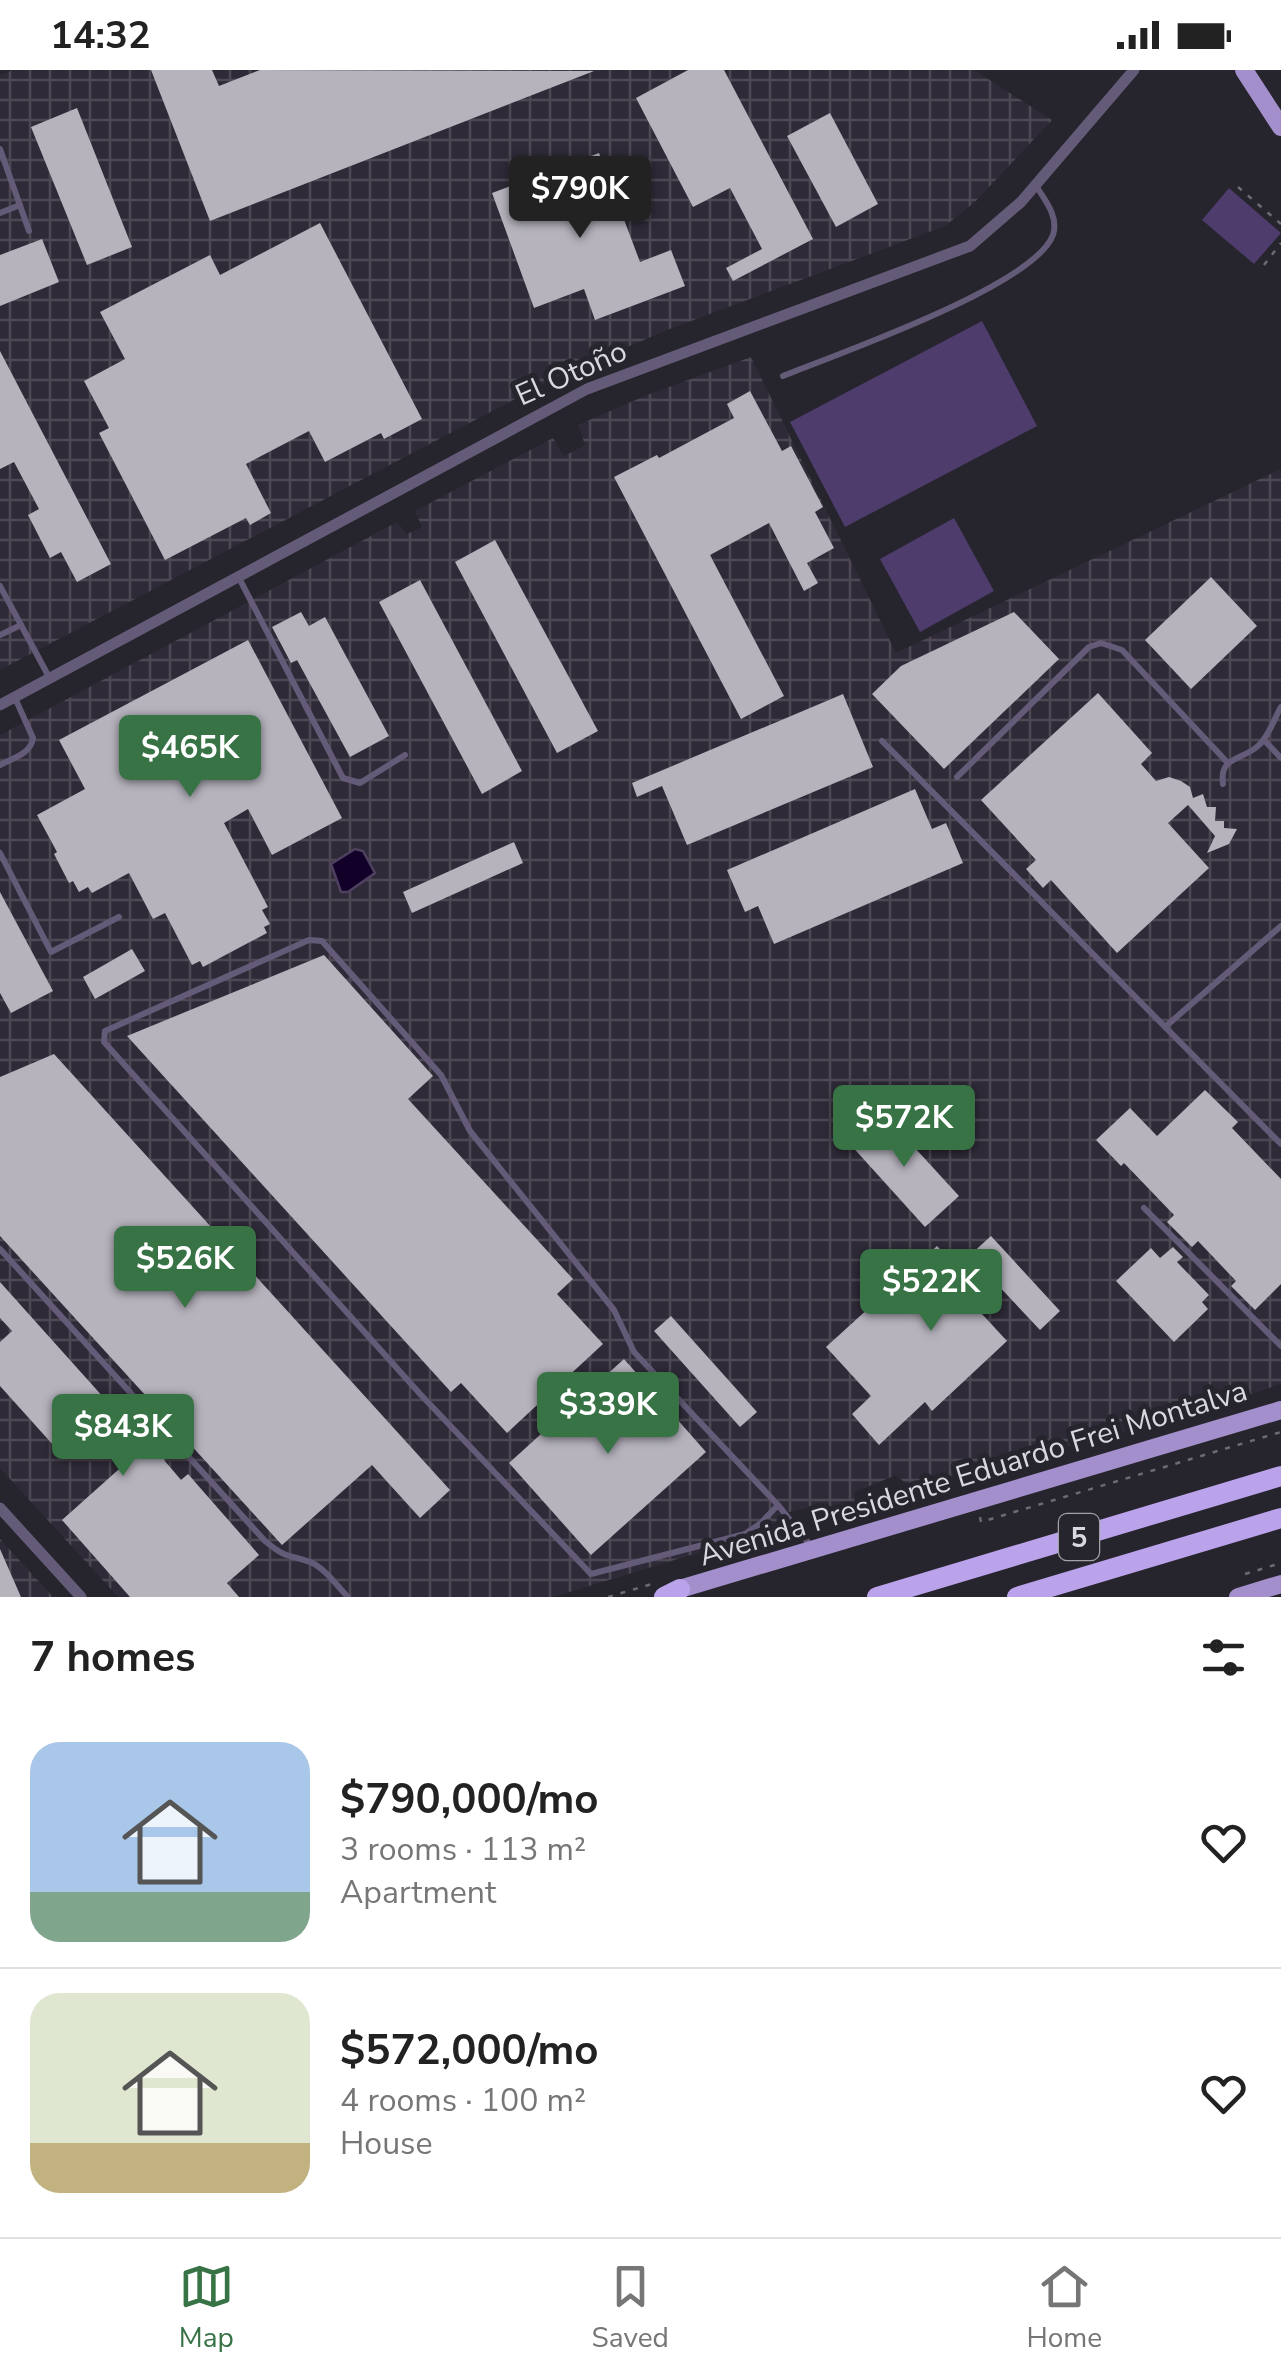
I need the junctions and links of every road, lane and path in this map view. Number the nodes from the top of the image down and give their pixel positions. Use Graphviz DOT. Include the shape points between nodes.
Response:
graph roads {
  1 [pos="1134,70"];
  2 [pos="1244,70"];
  3 [pos="1281,127"];
  4 [pos="0,149"];
  5 [pos="4,173"];
  6 [pos="1036,186"];
  7 [pos="1238,187"];
  8 [pos="20,206"];
  9 [pos="0,213"];
  10 [pos="1281,224"];
  11 [pos="29,230"];
  12 [pos="1281,243"];
  13 [pos="1264,265"];
  14 [pos="783,376"];
  15 [pos="237,575"];
  16 [pos="0,586"];
  17 [pos="21,625"];
  18 [pos="0,636"];
  19 [pos="50,678"];
  20 [pos="15,698"];
  21 [pos="0,706"];
  22 [pos="1281,707"];
  23 [pos="1264,740"];
  24 [pos="882,742"];
  25 [pos="404,756"];
  26 [pos="1281,758"];
  27 [pos="1227,762"];
  28 [pos="0,765"];
  29 [pos="956,777"];
  30 [pos="1223,784"];
  31 [pos="0,854"];
  32 [pos="120,917"];
  33 [pos="1281,926"];
  34 [pos="1165,1027"];
  35 [pos="1281,1144"];
  36 [pos="1144,1208"];
  37 [pos="0,1249"];
  38 [pos="1281,1346"];
  39 [pos="1281,1410"];
  40 [pos="1281,1432"];
  41 [pos="1281,1476"];
  42 [pos="778,1504"];
  43 [pos="0,1508"];
  44 [pos="1281,1518"];
  45 [pos="981,1522"];
  46 [pos="814,1549"];
  47 [pos="1281,1563"];
  48 [pos="1245,1574"];
  49 [pos="1281,1584"];
  50 [pos="672,1593"];
  51 [pos="81,1597"];
  52 [pos="348,1597"];
  53 [pos="877,1597"];
  54 [pos="1016,1597"];
  55 [pos="1238,1597"];
  1 -- 6 [label="street, El Otoño"];
  2 -- 3 [label="main road"];
  4 -- 5 [label="lane"];
  5 -- 8 [label="lane"];
  6 -- 14 [label="lane" via="1054,217 1054,233 1042,251 1001,282"];
  6 -- 15 [label="street, El Otoño" via="970,246 586,389"];
  7 -- 10 [label="path"];
  8 -- 9 [label="lane"];
  8 -- 11 [label="lane"];
  12 -- 13 [label="path"];
  15 -- 19 [label="street, El Otoño"];
  15 -- 25 [label="lane" via="343,778 360,783"];
  16 -- 17 [label="lane"];
  17 -- 18 [label="lane"];
  17 -- 19 [label="lane"];
  19 -- 20 [label="street, El Otoño"];
  20 -- 21 [label="street, El Otoño"];
  20 -- 28 [label="lane" via="34,738 30,749"];
  22 -- 23 [label="lane"];
  23 -- 26 [label="lane"];
  23 -- 27 [label="lane"];
  24 -- 34 [label="lane"];
  27 -- 29 [label="lane" via="1122,650 1101,643 1089,647"];
  27 -- 30 [label="lane"];
  31 -- 32 [label="lane" via="52,952"];
  33 -- 34 [label="lane"];
  34 -- 35 [label="lane"];
  36 -- 38 [label="lane"];
  37 -- 52 [label="lane" via="265,1541 284,1556 322,1569"];
  39 -- 46 [label="main road, Avenida Presidente Eduardo Frei Montalva"];
  40 -- 45 [label="path"];
  41 -- 53 [label="highway, 5"];
  42 -- 42 [label="lane" via="745,1534 591,1574 104,1042 105,1031 309,940 322,941 441,1075 470,1131 614,1310 634,1352"];
  42 -- 46 [label="lane"];
  43 -- 51 [label="street"];
  44 -- 54 [label="highway, 5"];
  46 -- 50 [label="main road, Avenida Presidente Eduardo Frei Montalva"];
  47 -- 48 [label="path"];
  49 -- 55 [label="main road"];
}
